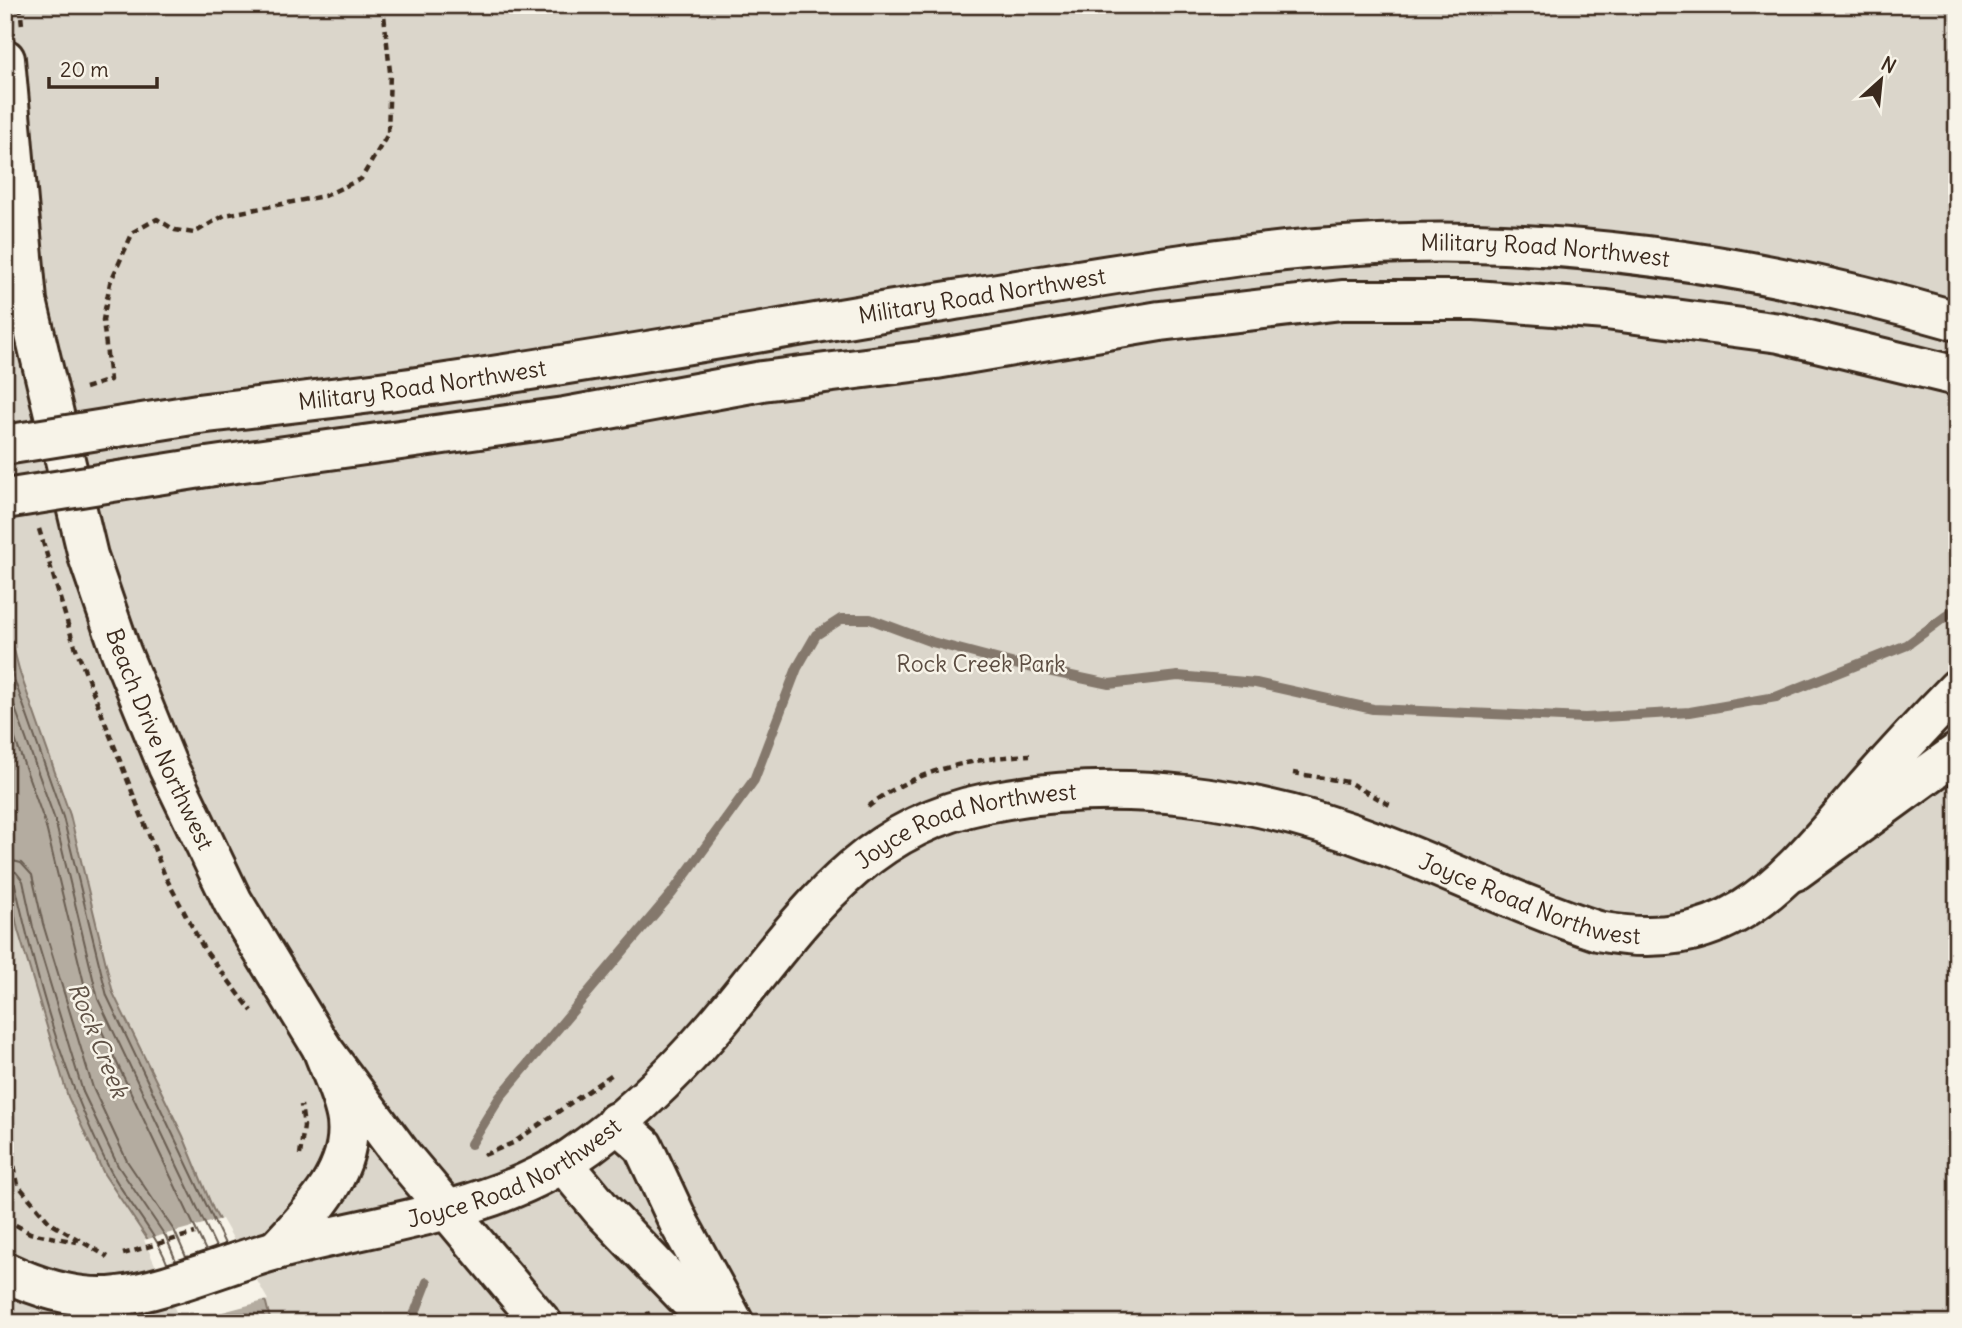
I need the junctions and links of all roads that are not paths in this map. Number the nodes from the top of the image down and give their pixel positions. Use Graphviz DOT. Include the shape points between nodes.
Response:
graph roads {
  1 [pos="5,59"];
  2 [pos="1957,321"];
  3 [pos="1957,376"];
  4 [pos="5,445"];
  5 [pos="5,499"];
  6 [pos="1957,689"];
  7 [pos="1957,753"];
  8 [pos="1795,871"];
  9 [pos="323,1048"];
  10 [pos="616,1122"];
  11 [pos="563,1163"];
  12 [pos="447,1210"];
  13 [pos="276,1250"];
  14 [pos="5,1272"];
  15 [pos="542,1323"];
  16 [pos="711,1323"];
  17 [pos="734,1323"];
  1 -- 9 [label="street, Beach Drive Northwest" via="27,301 88,556 154,734 219,875"];
  2 -- 4 [label="street, Military Road Northwest, bridge" via="1884,300 1673,258 1496,244 1381,244 1151,269 444,383 198,414"];
  3 -- 5 [label="street, bridge" via="1780,333 1606,310 1475,300 1342,300 1160,321 565,417"];
  6 -- 8 [label="street, Joyce Road Northwest"];
  7 -- 8 [label="street"];
  8 -- 10 [label="street, Joyce Road Northwest" via="1755,902 1709,925 1667,935 1615,934 1565,920 1381,844 1258,806 1204,796 1122,791 985,803 909,830 857,863 813,905 690,1055"];
  9 -- 12 [label="street, Beach Drive Northwest"];
  9 -- 13 [label="street" via="346,1120 346,1146 334,1178 312,1213"];
  10 -- 11 [label="street, Joyce Road Northwest"];
  10 -- 17 [label="street" via="643,1146"];
  11 -- 12 [label="street, Joyce Road Northwest"];
  11 -- 16 [label="street" via="601,1210"];
  12 -- 13 [label="street, Joyce Road Northwest"];
  12 -- 15 [label="street, Beach Drive Northwest"];
  13 -- 14 [label="street, Joyce Road Northwest" via="115,1297 76,1295"];
}
